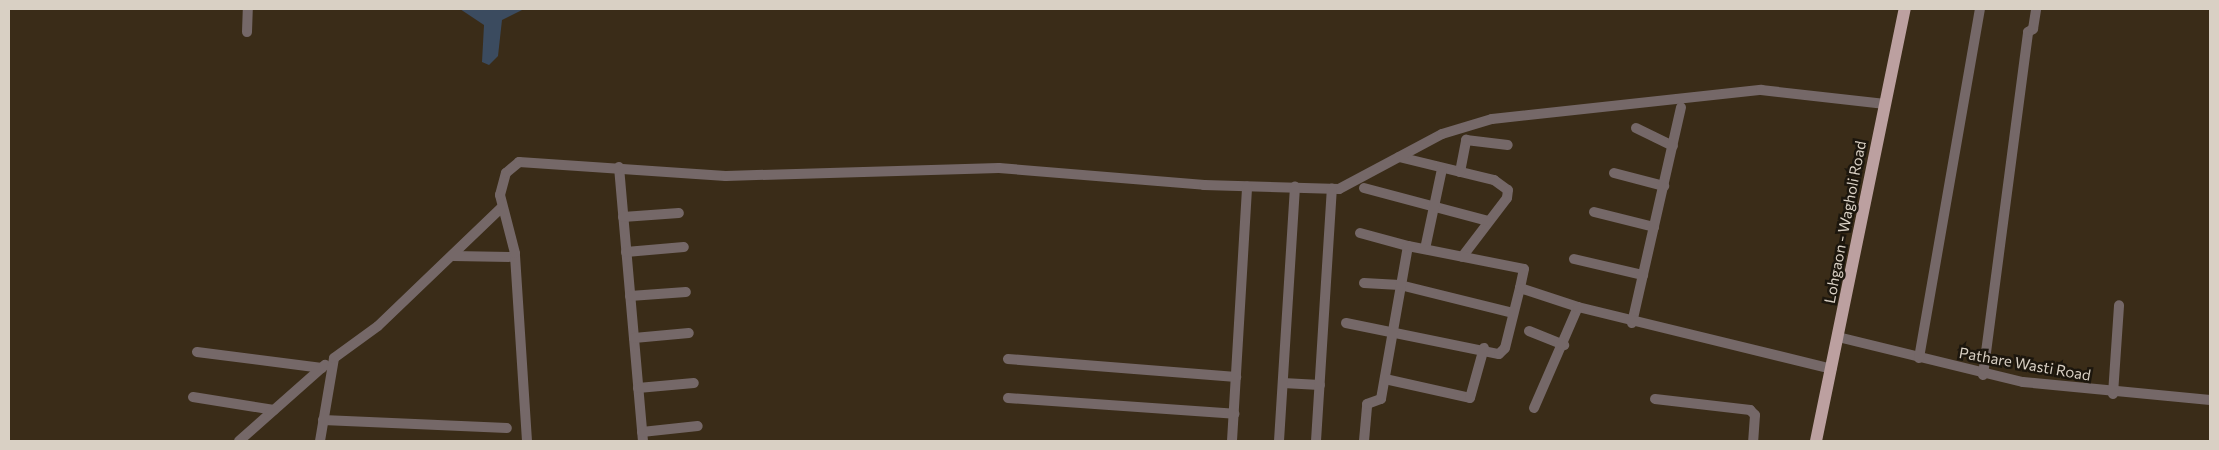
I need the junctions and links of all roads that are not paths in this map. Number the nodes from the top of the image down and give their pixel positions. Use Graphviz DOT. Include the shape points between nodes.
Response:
graph roads {
  1 [pos="248,9"];
  2 [pos="1905,9"];
  3 [pos="1980,9"];
  4 [pos="2036,9"];
  5 [pos="247,32"];
  6 [pos="1885,104"];
  7 [pos="1681,108"];
  8 [pos="1636,128"];
  9 [pos="1508,145"];
  10 [pos="1673,146"];
  11 [pos="1399,157"];
  12 [pos="619,167"];
  13 [pos="1442,169"];
  14 [pos="1460,172"];
  15 [pos="1614,174"];
  16 [pos="1247,186"];
  17 [pos="1664,186"];
  18 [pos="1295,188"];
  19 [pos="1364,188"];
  20 [pos="1332,189"];
  21 [pos="1434,207"];
  22 [pos="501,208"];
  23 [pos="1594,212"];
  24 [pos="679,213"];
  25 [pos="623,217"];
  26 [pos="1488,221"];
  27 [pos="1654,227"];
  28 [pos="1360,233"];
  29 [pos="1408,246"];
  30 [pos="684,247"];
  31 [pos="1425,250"];
  32 [pos="626,252"];
  33 [pos="453,256"];
  34 [pos="515,257"];
  35 [pos="1462,257"];
  36 [pos="1574,259"];
  37 [pos="1643,275"];
  38 [pos="1364,283"];
  39 [pos="1400,286"];
  40 [pos="1520,288"];
  41 [pos="686,292"];
  42 [pos="630,296"];
  43 [pos="2119,305"];
  44 [pos="1578,307"];
  45 [pos="1513,313"];
  46 [pos="1346,323"];
  47 [pos="1632,323"];
  48 [pos="1393,330"];
  49 [pos="1529,331"];
  50 [pos="689,333"];
  51 [pos="1838,337"];
  52 [pos="634,338"];
  53 [pos="1564,345"];
  54 [pos="1484,348"];
  55 [pos="196,352"];
  56 [pos="334,358"];
  57 [pos="1919,358"];
  58 [pos="1008,359"];
  59 [pos="322,368"];
  60 [pos="1832,369"];
  61 [pos="1983,374"];
  62 [pos="1236,377"];
  63 [pos="1385,379"];
  64 [pos="694,383"];
  65 [pos="1283,383"];
  66 [pos="1320,385"];
  67 [pos="638,388"];
  68 [pos="2113,394"];
  69 [pos="193,397"];
  70 [pos="1008,398"];
  71 [pos="1655,399"];
  72 [pos="2210,400"];
  73 [pos="1534,408"];
  74 [pos="274,410"];
  75 [pos="1234,414"];
  76 [pos="323,420"];
  77 [pos="698,426"];
  78 [pos="507,428"];
  79 [pos="642,437"];
  80 [pos="239,441"];
  81 [pos="320,441"];
  82 [pos="527,441"];
  83 [pos="1232,441"];
  84 [pos="1279,441"];
  85 [pos="1316,441"];
  86 [pos="1364,441"];
  87 [pos="1753,441"];
  88 [pos="1816,441"];
  1 -- 5 [label="street"];
  2 -- 6 [label="main road, Lohgaon - Wagholi Road"];
  3 -- 57 [label="street"];
  4 -- 61 [label="street" via="2033,29 2028,32"];
  6 -- 11 [label="street" via="1768,90 1685,98 1485,121 1442,134"];
  6 -- 51 [label="main road, Lohgaon - Wagholi Road"];
  7 -- 10 [label="street"];
  8 -- 10 [label="street"];
  9 -- 14 [label="street" via="1466,140"];
  10 -- 17 [label="street"];
  11 -- 13 [label="street"];
  11 -- 20 [label="street" via="1356,183"];
  12 -- 16 [label="street" via="726,176 999,168"];
  12 -- 22 [label="street" via="519,162 501,183"];
  12 -- 25 [label="street"];
  13 -- 14 [label="street"];
  13 -- 21 [label="street"];
  14 -- 26 [label="street" via="1494,180 1508,190"];
  15 -- 17 [label="street"];
  16 -- 18 [label="street"];
  16 -- 62 [label="street"];
  17 -- 27 [label="street"];
  18 -- 20 [label="street"];
  18 -- 65 [label="street"];
  19 -- 21 [label="street"];
  20 -- 66 [label="street"];
  21 -- 26 [label="street"];
  21 -- 31 [label="street"];
  22 -- 33 [label="street"];
  22 -- 34 [label="street"];
  23 -- 27 [label="street"];
  24 -- 25 [label="street"];
  25 -- 32 [label="street"];
  26 -- 35 [label="street"];
  27 -- 37 [label="street"];
  28 -- 29 [label="street"];
  29 -- 31 [label="street"];
  29 -- 39 [label="street"];
  30 -- 32 [label="street"];
  31 -- 35 [label="street"];
  32 -- 42 [label="street"];
  33 -- 34 [label="street"];
  33 -- 56 [label="street" via="378,326"];
  34 -- 82 [label="street"];
  35 -- 40 [label="street" via="1524,269"];
  36 -- 37 [label="street"];
  37 -- 47 [label="street"];
  38 -- 39 [label="street"];
  39 -- 45 [label="street"];
  39 -- 48 [label="street"];
  40 -- 44 [label="street"];
  40 -- 45 [label="street"];
  41 -- 42 [label="street"];
  42 -- 52 [label="street"];
  43 -- 68 [label="street"];
  44 -- 47 [label="street"];
  44 -- 53 [label="street"];
  45 -- 54 [label="street" via="1502,353"];
  46 -- 48 [label="street"];
  47 -- 60 [label="street"];
  48 -- 54 [label="street"];
  48 -- 63 [label="street"];
  49 -- 53 [label="street"];
  50 -- 52 [label="street"];
  51 -- 57 [label="street, Pathare Wasti Road"];
  51 -- 60 [label="main road, Lohgaon - Wagholi Road"];
  52 -- 67 [label="street"];
  53 -- 73 [label="street"];
  54 -- 63 [label="street" via="1470,398"];
  55 -- 59 [label="street"];
  56 -- 59 [label="street"];
  56 -- 76 [label="street"];
  57 -- 61 [label="street, Pathare Wasti Road"];
  58 -- 62 [label="street"];
  59 -- 74 [label="street"];
  60 -- 88 [label="main road, Lohgaon - Wagholi Road"];
  61 -- 68 [label="street, Pathare Wasti Road"];
  62 -- 75 [label="street"];
  63 -- 86 [label="street" via="1379,401 1366,407"];
  64 -- 67 [label="street"];
  65 -- 66 [label="street"];
  65 -- 84 [label="street"];
  66 -- 85 [label="street"];
  67 -- 79 [label="street"];
  68 -- 72 [label="street, Pathare Wasti Road"];
  69 -- 74 [label="street"];
  70 -- 75 [label="street"];
  71 -- 87 [label="street" via="1750,410 1755,415"];
  74 -- 80 [label="street"];
  75 -- 83 [label="street"];
  76 -- 78 [label="street"];
  76 -- 81 [label="street"];
  77 -- 79 [label="street"];
}
